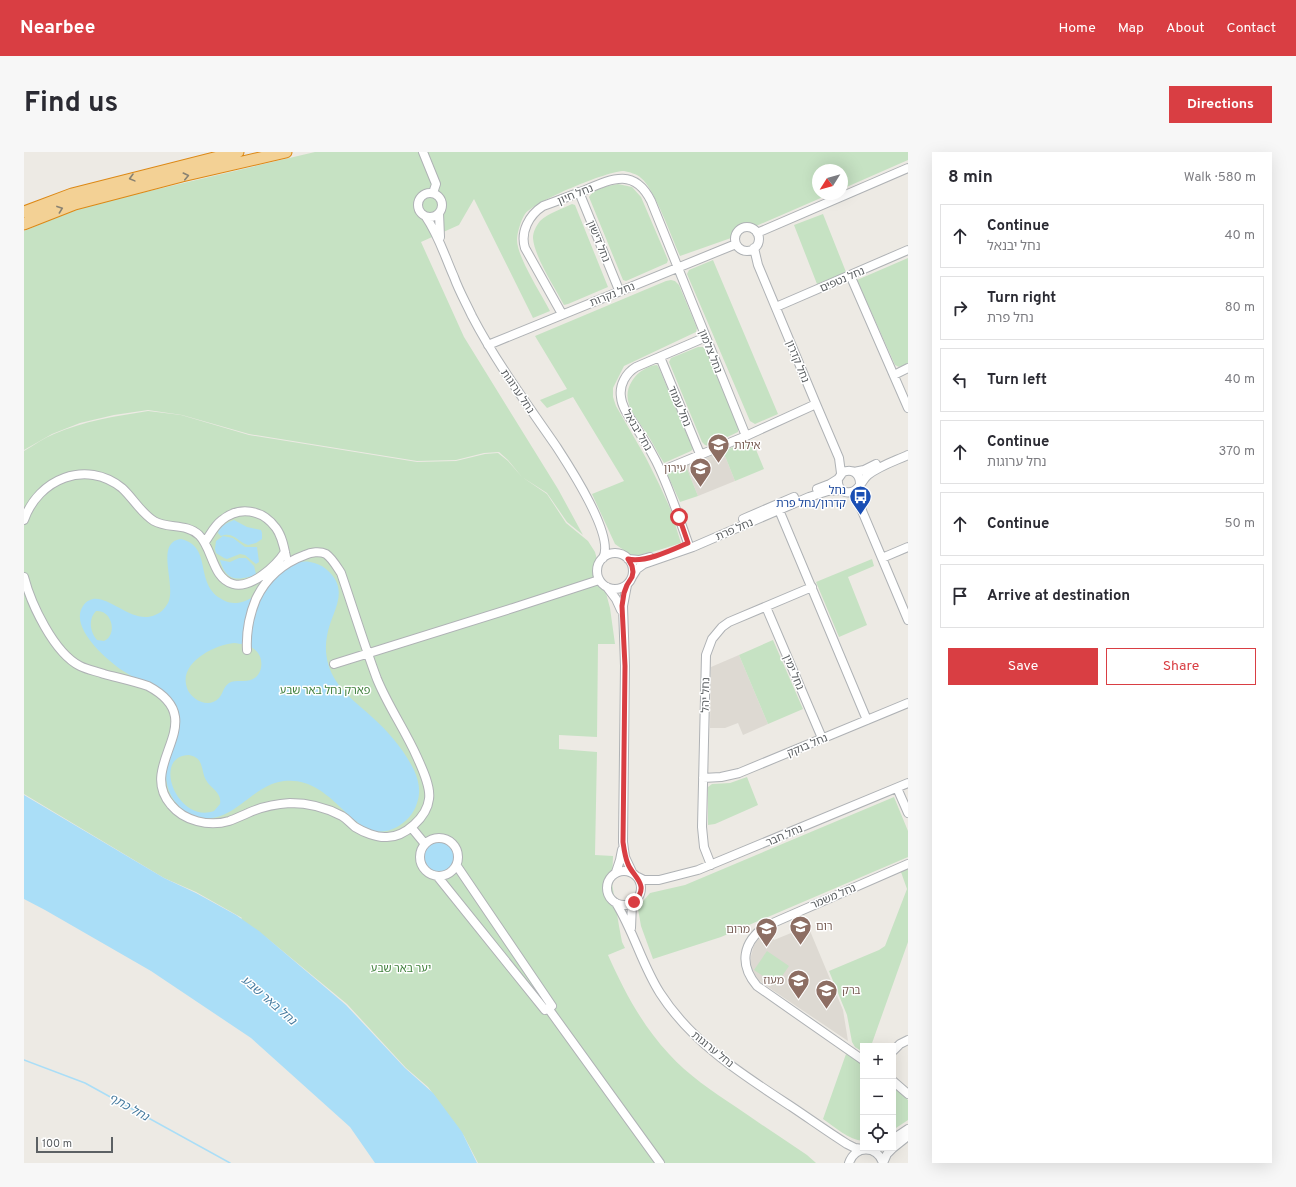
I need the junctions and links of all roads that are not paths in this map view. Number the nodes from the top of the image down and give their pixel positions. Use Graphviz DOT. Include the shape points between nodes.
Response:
graph roads {
  1 [pos="238,152"];
  2 [pos="286,152"];
  3 [pos="423,152"];
  4 [pos="908,168"];
  5 [pos="579,192"];
  6 [pos="433,193"];
  7 [pos="24,212"];
  8 [pos="439,213"];
  9 [pos="426,217"];
  10 [pos="24,224"];
  11 [pos="757,234"];
  12 [pos="440,241"];
  13 [pos="736,244"];
  14 [pos="751,249"];
  15 [pos="908,250"];
  16 [pos="677,267"];
  17 [pos="850,275"];
  18 [pos="619,290"];
  19 [pos="776,307"];
  20 [pos="562,314"];
  21 [pos="706,338"];
  22 [pos="488,345"];
  23 [pos="660,357"];
  24 [pos="908,368"];
  25 [pos="894,375"];
  26 [pos="816,404"];
  27 [pos="908,408"];
  28 [pos="746,436"];
  29 [pos="908,450"];
  30 [pos="700,454"];
  31 [pos="908,455"];
  32 [pos="839,458"];
  33 [pos="661,471"];
  34 [pos="852,471"];
  35 [pos="839,476"];
  36 [pos="858,486"];
  37 [pos="844,491"];
  38 [pos="860,506"];
  39 [pos="779,510"];
  40 [pos="24,520"];
  41 [pos="603,536"];
  42 [pos="205,542"];
  43 [pos="688,543"];
  44 [pos="908,547"];
  45 [pos="285,552"];
  46 [pos="616,554"];
  47 [pos="603,558"];
  48 [pos="882,558"];
  49 [pos="628,559"];
  50 [pos="287,562"];
  51 [pos="24,577"];
  52 [pos="632,577"];
  53 [pos="599,580"];
  54 [pos="627,585"];
  55 [pos="607,587"];
  56 [pos="812,587"];
  57 [pos="766,607"];
  58 [pos="624,620"];
  59 [pos="908,620"];
  60 [pos="246,650"];
  61 [pos="368,653"];
  62 [pos="334,664"];
  63 [pos="908,703"];
  64 [pos="867,720"];
  65 [pos="822,738"];
  66 [pos="703,778"];
  67 [pos="908,783"];
  68 [pos="897,788"];
  69 [pos="908,813"];
  70 [pos="411,827"];
  71 [pos="623,842"];
  72 [pos="425,844"];
  73 [pos="908,864"];
  74 [pos="712,865"];
  75 [pos="457,866"];
  76 [pos="616,872"];
  77 [pos="635,875"];
  78 [pos="438,877"];
  79 [pos="659,880"];
  80 [pos="640,893"];
  81 [pos="632,903"];
  82 [pos="616,904"];
  83 [pos="631,931"];
  84 [pos="548,1008"];
  85 [pos="908,1040"];
  86 [pos="896,1048"];
  87 [pos="860,1058"];
  88 [pos="896,1084"];
  89 [pos="908,1094"];
  90 [pos="908,1129"];
  91 [pos="832,1134"];
  92 [pos="908,1136"];
  93 [pos="896,1138"];
  94 [pos="896,1146"];
  95 [pos="860,1149"];
  96 [pos="863,1151"];
  97 [pos="869,1151"];
  98 [pos="890,1151"];
  99 [pos="660,1163"];
  100 [pos="848,1163"];
  101 [pos="883,1163"];
  1 -- 7 [label="highway, one-way" via="72,194"];
  10 -- 2 [label="highway, one-way" via="75,204"];
  3 -- 6 [label="street" via="436,184"];
  4 -- 11 [label="street"];
  5 -- 16 [label="street, נחל חיון" via="616,178 638,183 651,201"];
  5 -- 18 [label="street, נחל דישון"];
  5 -- 20 [label="street, נחל חיון" via="540,209 527,224 523,237 528,253"];
  6 -- 8 [label="street" via="442,201"];
  6 -- 9 [label="street" via="424,194 418,201 419,211"];
  8 -- 9 [label="street" via="434,217"];
  8 -- 12 [label="street, נחל ערוגות"];
  9 -- 12 [label="street, נחל ערוגות"];
  11 -- 13 [label="street" via="751,228 742,228 736,234"];
  11 -- 14 [label="street" via="758,241"];
  12 -- 22 [label="street, נחל ערוגות" via="463,298"];
  13 -- 14 [label="street" via="741,249"];
  13 -- 16 [label="street, נחל נקרות"];
  14 -- 19 [label="street, נחל קדרון"];
  15 -- 17 [label="street, נחל נטפים"];
  16 -- 18 [label="street, נחל נקרות"];
  16 -- 21 [label="street, נחל צלמון"];
  17 -- 19 [label="street, נחל נטפים"];
  17 -- 25 [label="street"];
  18 -- 20 [label="street, נחל נקרות"];
  19 -- 26 [label="street, נחל קדרון"];
  20 -- 22 [label="street, נחל נקרות"];
  21 -- 23 [label="street, נחל יבנאל"];
  21 -- 28 [label="street, נחל צלמון"];
  22 -- 41 [label="street, נחל ערוגות" via="575,477 593,510"];
  23 -- 30 [label="street, נחל עמוד"];
  23 -- 33 [label="street, נחל יבנאל" via="632,369 625,378 620,396 624,408"];
  24 -- 25 [label="street"];
  25 -- 27 [label="street"];
  26 -- 28 [label="street"];
  26 -- 32 [label="street, נחל קדרון"];
  28 -- 30 [label="street"];
  29 -- 34 [label="street" via="864,470"];
  30 -- 33 [label="street"];
  31 -- 36 [label="street" via="870,473"];
  32 -- 34 [label="street, נחל קדרון"];
  32 -- 35 [label="street, נחל קדרון"];
  33 -- 43 [label="street, נחל יבנאל"];
  34 -- 35 [label="street" via="844,471"];
  34 -- 36 [label="street" via="859,477"];
  35 -- 37 [label="street" via="838,485"];
  35 -- 43 [label="street, נחל פרת" via="827,486 792,498"];
  36 -- 37 [label="street" via="852,492"];
  36 -- 38 [label="street"];
  37 -- 38 [label="street"];
  37 -- 39 [label="street, נחל פרת" via="823,492"];
  38 -- 48 [label="street"];
  39 -- 52 [label="street, נחל פרת" via="672,555 644,564"];
  39 -- 56 [label="street"];
  40 -- 42 [label="street" via="34,499 44,489 70,476 86,474 112,482 121,488 152,520 191,529"];
  41 -- 46 [label="street, נחל ערוגות"];
  41 -- 47 [label="street, נחל ערוגות" via="606,553"];
  42 -- 45 [label="street" via="226,517 248,511 261,515 272,523 279,533"];
  42 -- 45 [label="street" via="218,572 225,580 234,584 244,584 259,576 274,565"];
  43 -- 49 [label="street, נחל פרת" via="645,559"];
  44 -- 48 [label="street"];
  45 -- 50 [label="street"];
  46 -- 47 [label="street"];
  46 -- 49 [label="street"];
  47 -- 53 [label="street" via="597,570"];
  48 -- 59 [label="street"];
  49 -- 52 [label="street"];
  50 -- 60 [label="street" via="269,579 257,598 246,635"];
  50 -- 61 [label="street" via="310,552 318,552 326,554 336,564"];
  51 -- 70 [label="street" via="40,619 72,660 86,668 148,686 169,702 175,717 175,732 162,764 161,779 163,793 179,813 190,820 216,824 266,806 297,804 323,808 342,816 367,833 386,838"];
  52 -- 54 [label="street"];
  53 -- 55 [label="street"];
  53 -- 61 [label="street"];
  54 -- 55 [label="street" via="615,589"];
  54 -- 58 [label="street" via="623,599"];
  55 -- 58 [label="street" via="620,606"];
  56 -- 57 [label="street, נחל יהל"];
  56 -- 64 [label="street"];
  57 -- 65 [label="street, נחל ימין"];
  57 -- 66 [label="street, נחל יהל" via="729,622 717,632 708,646"];
  58 -- 71 [label="street"];
  61 -- 62 [label="street"];
  61 -- 70 [label="street" via="391,709 424,772 429,798 416,824"];
  63 -- 64 [label="street, נחל בוקק"];
  64 -- 65 [label="street, נחל בוקק"];
  65 -- 66 [label="street, נחל בוקק" via="735,774"];
  66 -- 74 [label="street, נחל יהל" via="702,835"];
  67 -- 68 [label="street, נחל חבר"];
  68 -- 69 [label="street"];
  68 -- 74 [label="street, נחל חבר"];
  70 -- 72 [label="street"];
  71 -- 76 [label="street"];
  71 -- 77 [label="street" via="625,857"];
  72 -- 75 [label="street" via="439,838 450,841 458,851"];
  72 -- 78 [label="street" via="421,852 421,864 428,873"];
  73 -- 87 [label="street, נחל משמר" via="766,926 752,939 745,957 748,970 757,986"];
  74 -- 79 [label="street, נחל חבר"];
  75 -- 78 [label="street" via="448,874"];
  75 -- 84 [label="street"];
  76 -- 77 [label="street" via="624,870"];
  76 -- 82 [label="street" via="608,880 606,888"];
  77 -- 79 [label="street, נחל חבר" via="644,880"];
  77 -- 80 [label="street" via="641,885"];
  78 -- 84 [label="street"];
  79 -- 80 [label="street, נחל חבר"];
  80 -- 81 [label="street"];
  81 -- 82 [label="street"];
  81 -- 83 [label="street, נחל ערוגות"];
  82 -- 83 [label="street, נחל ערוגות"];
  83 -- 91 [label="street, נחל ערוגות" via="658,989 695,1036 721,1058"];
  84 -- 99 [label="street"];
  85 -- 86 [label="street"];
  88 -- 89 [label="street"];
  90 -- 93 [label="street"];
  91 -- 95 [label="street, נחל ערוגות" via="852,1147"];
  91 -- 100 [label="street, נחל ערוגות" via="845,1149"];
  92 -- 94 [label="street"];
  96 -- 100 [label="street" via="853,1154"];
  97 -- 101 [label="street" via="878,1154"];
  98 -- 101 [label="street"];
}
